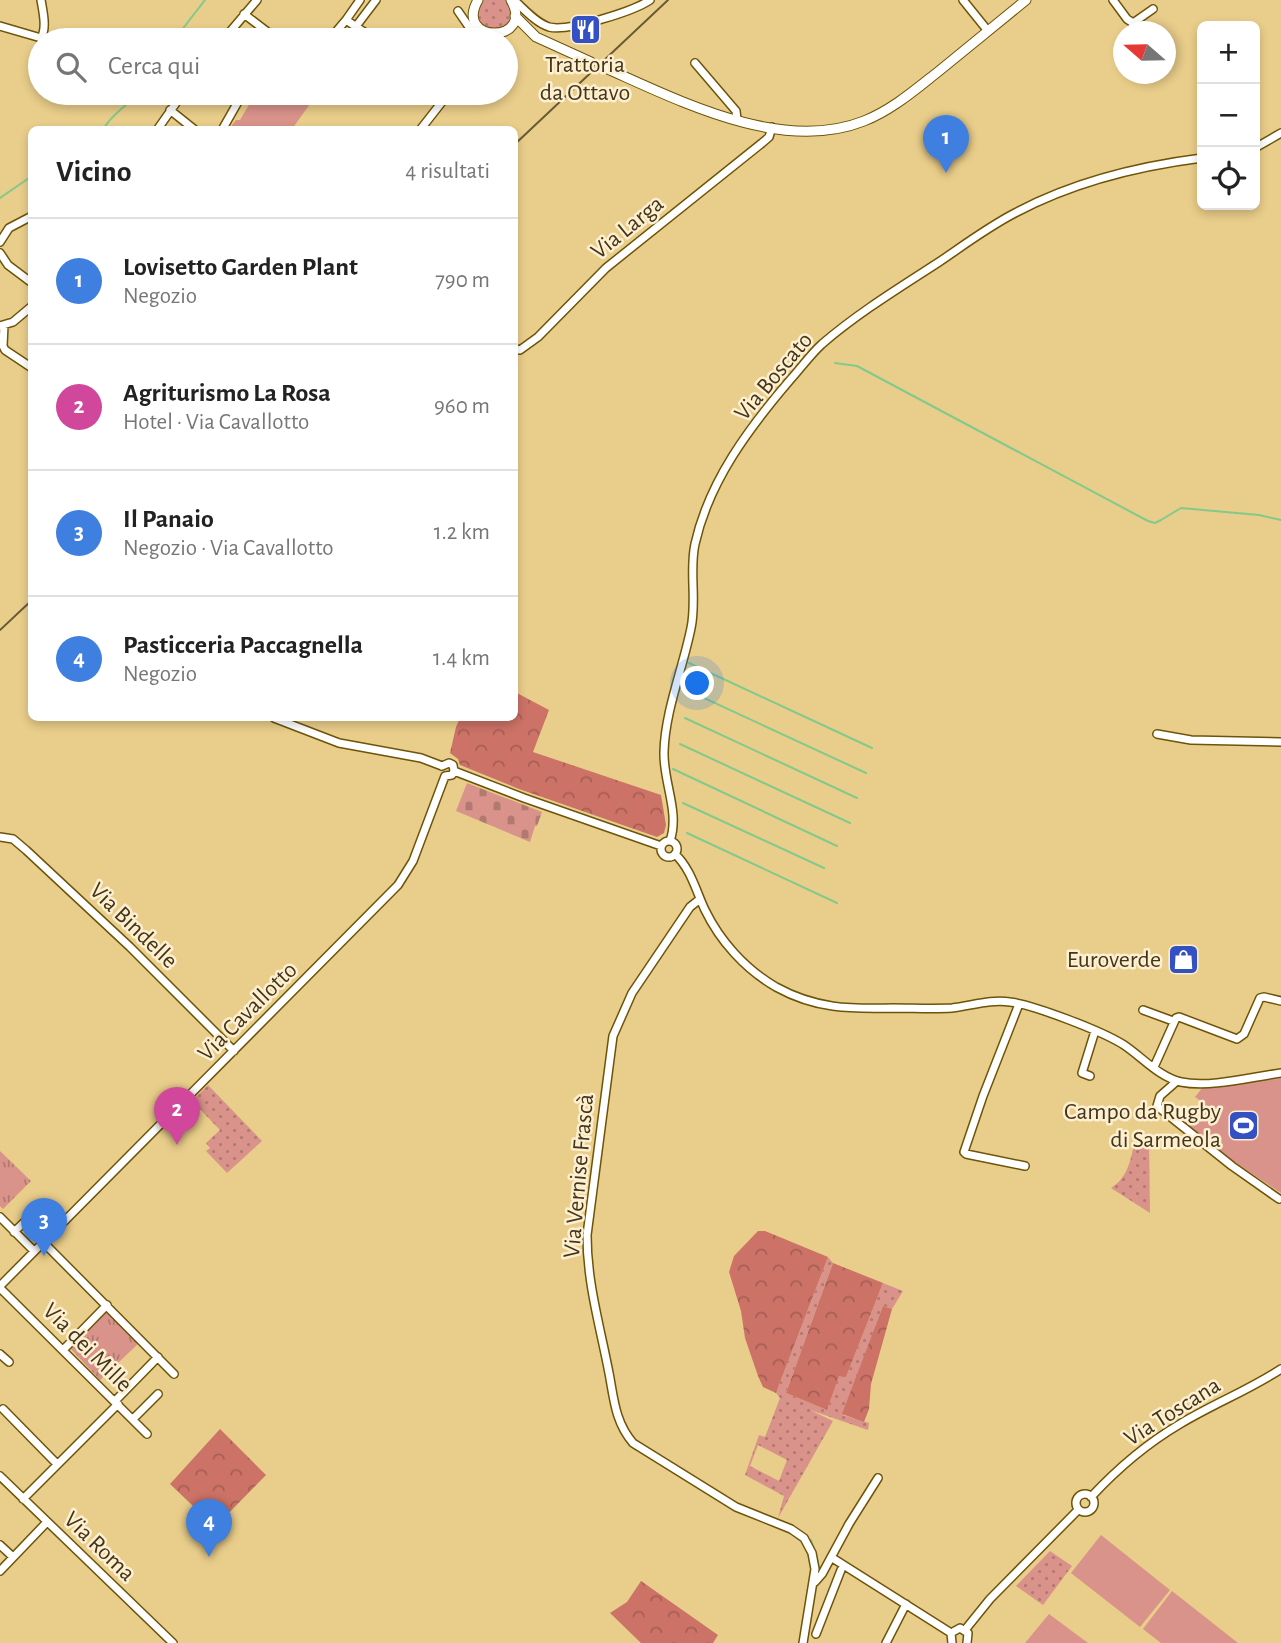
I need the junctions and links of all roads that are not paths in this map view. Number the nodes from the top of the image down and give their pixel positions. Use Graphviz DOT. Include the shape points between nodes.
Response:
graph roads {
  1 [pos="41,0"];
  2 [pos="257,0"];
  3 [pos="360,0"];
  4 [pos="376,0"];
  5 [pos="467,0"];
  6 [pos="478,0"];
  7 [pos="513,0"];
  8 [pos="650,0"];
  9 [pos="963,0"];
  10 [pos="1027,0"];
  11 [pos="1113,0"];
  12 [pos="1153,9"];
  13 [pos="458,11"];
  14 [pos="473,13"];
  15 [pos="244,14"];
  16 [pos="515,16"];
  17 [pos="532,16"];
  18 [pos="346,20"];
  19 [pos="357,25"];
  20 [pos="0,26"];
  21 [pos="524,26"];
  22 [pos="44,28"];
  23 [pos="232,28"];
  24 [pos="262,28"];
  25 [pos="339,28"];
  26 [pos="361,28"];
  27 [pos="471,28"];
  28 [pos="480,28"];
  29 [pos="509,28"];
  30 [pos="988,32"];
  31 [pos="28,34"];
  32 [pos="518,34"];
  33 [pos="536,37"];
  34 [pos="591,62"];
  35 [pos="695,63"];
  36 [pos="603,67"];
  37 [pos="174,105"];
  38 [pos="236,105"];
  39 [pos="439,105"];
  40 [pos="170,110"];
  41 [pos="737,120"];
  42 [pos="160,126"];
  43 [pos="190,126"];
  44 [pos="224,126"];
  45 [pos="423,126"];
  46 [pos="771,132"];
  47 [pos="1281,133"];
  48 [pos="1257,147"];
  49 [pos="1197,159"];
  50 [pos="28,218"];
  51 [pos="0,242"];
  52 [pos="0,253"];
  53 [pos="28,280"];
  54 [pos="28,309"];
  55 [pos="2,326"];
  56 [pos="518,350"];
  57 [pos="28,365"];
  58 [pos="282,721"];
  59 [pos="1157,734"];
  60 [pos="1281,742"];
  61 [pos="442,766"];
  62 [pos="454,771"];
  63 [pos="445,776"];
  64 [pos="0,837"];
  65 [pos="670,841"];
  66 [pos="662,846"];
  67 [pos="675,854"];
  68 [pos="701,899"];
  69 [pos="1281,1001"];
  70 [pos="1019,1004"];
  71 [pos="1143,1010"];
  72 [pos="1173,1021"];
  73 [pos="1095,1031"];
  74 [pos="234,1051"];
  75 [pos="1154,1067"];
  76 [pos="1281,1073"];
  77 [pos="1090,1076"];
  78 [pos="1177,1081"];
  79 [pos="1025,1166"];
  80 [pos="1279,1199"];
  81 [pos="40,1207"];
  82 [pos="0,1217"];
  83 [pos="14,1231"];
  84 [pos="43,1242"];
  85 [pos="34,1251"];
  86 [pos="0,1287"];
  87 [pos="107,1305"];
  88 [pos="64,1349"];
  89 [pos="0,1354"];
  90 [pos="158,1357"];
  91 [pos="9,1362"];
  92 [pos="1281,1369"];
  93 [pos="174,1374"];
  94 [pos="158,1394"];
  95 [pos="116,1402"];
  96 [pos="3,1409"];
  97 [pos="133,1419"];
  98 [pos="147,1434"];
  99 [pos="57,1464"];
  100 [pos="0,1476"];
  101 [pos="878,1478"];
  102 [pos="23,1499"];
  103 [pos="47,1522"];
  104 [pos="0,1545"];
  105 [pos="13,1558"];
  106 [pos="834,1559"];
  107 [pos="841,1570"];
  108 [pos="0,1571"];
  109 [pos="814,1582"];
  110 [pos="906,1604"];
  111 [pos="965,1630"];
  112 [pos="951,1633"];
  113 [pos="173,1643"];
  114 [pos="803,1643"];
  115 [pos="814,1643"];
  116 [pos="886,1643"];
  117 [pos="952,1643"];
  118 [pos="967,1643"];
  1 -- 22 [label="street"];
  2 -- 15 [label="street"];
  3 -- 18 [label="street"];
  4 -- 19 [label="street"];
  5 -- 14 [label="main road"];
  6 -- 14 [label="main road"];
  7 -- 16 [label="main road"];
  7 -- 17 [label="street"];
  8 -- 17 [label="street" via="611,17 556,28"];
  9 -- 30 [label="street"];
  10 -- 30 [label="main road"];
  11 -- 12 [label="street" via="1133,23"];
  13 -- 27 [label="street"];
  14 -- 28 [label="main road"];
  15 -- 23 [label="street"];
  15 -- 24 [label="street"];
  16 -- 17 [label="street"];
  16 -- 21 [label="main road"];
  16 -- 29 [label="main road"];
  17 -- 21 [label="street" via="525,18"];
  18 -- 19 [label="street"];
  18 -- 25 [label="street"];
  19 -- 26 [label="street"];
  20 -- 31 [label="street"];
  21 -- 33 [label="main road"];
  30 -- 46 [label="main road" via="902,100 865,120 824,131"];
  32 -- 33 [label="main road"];
  33 -- 34 [label="main road"];
  35 -- 41 [label="street" via="736,111"];
  36 -- 41 [label="main road"];
  37 -- 40 [label="street"];
  38 -- 44 [label="street"];
  39 -- 45 [label="street"];
  40 -- 42 [label="street"];
  40 -- 43 [label="street"];
  41 -- 46 [label="main road"];
  46 -- 56 [label="street, Via Larga" via="606,268 538,337"];
  47 -- 48 [label="street"];
  49 -- 65 [label="street, Via Boscato" via="1098,180 1015,213 879,300 819,346 761,416 717,483 695,547 695,606 664,752 674,824"];
  50 -- 51 [label="street" via="9,228"];
  52 -- 53 [label="street"];
  54 -- 55 [label="street"];
  55 -- 57 [label="street" via="5,350"];
  58 -- 61 [label="street" via="339,743"];
  59 -- 60 [label="street" via="1191,740"];
  61 -- 62 [label="street" via="451,763"];
  61 -- 63 [label="street"];
  62 -- 63 [label="street"];
  62 -- 66 [label="street"];
  63 -- 74 [label="street, Via Cavallotto" via="413,861 398,885"];
  64 -- 74 [label="street, Via Bindelle" via="13,839 26,850"];
  65 -- 66 [label="street"];
  65 -- 67 [label="street" via="677,847"];
  66 -- 67 [label="street" via="665,856"];
  67 -- 68 [label="street"];
  68 -- 70 [label="street" via="717,931 743,962 774,986 816,1004 851,1009"];
  68 -- 109 [label="street, Via Vernise Frascà" via="690,907 632,993 613,1036 587,1234 592,1297 624,1433 736,1507 804,1538 812,1553"];
  69 -- 72 [label="street" via="1260,998 1237,1039 1179,1017"];
  70 -- 73 [label="street"];
  70 -- 79 [label="street" via="964,1152"];
  71 -- 72 [label="street"];
  72 -- 75 [label="street"];
  73 -- 75 [label="street"];
  73 -- 77 [label="street" via="1082,1073"];
  74 -- 84 [label="street, Via Cavallotto"];
  75 -- 78 [label="street"];
  76 -- 78 [label="street" via="1201,1083"];
  78 -- 80 [label="street" via="1160,1096 1157,1106"];
  81 -- 83 [label="street"];
  82 -- 83 [label="street"];
  83 -- 85 [label="street"];
  84 -- 85 [label="street, Via Cavallotto"];
  84 -- 87 [label="street"];
  85 -- 86 [label="street, Via Cavallotto"];
  86 -- 88 [label="street, Via dei Mille"];
  87 -- 88 [label="street"];
  87 -- 90 [label="street"];
  88 -- 95 [label="street, Via dei Mille"];
  89 -- 91 [label="street"];
  90 -- 93 [label="street"];
  90 -- 95 [label="street"];
  92 -- 111 [label="street, Via Toscana" via="1190,1418 1131,1458 1091,1497 1092,1508 1079,1510"];
  94 -- 97 [label="street"];
  95 -- 97 [label="street, Via dei Mille"];
  95 -- 99 [label="street"];
  96 -- 99 [label="street"];
  97 -- 98 [label="street, Via dei Mille"];
  99 -- 102 [label="street"];
  100 -- 102 [label="street, Via Roma"];
  101 -- 109 [label="street, Via Vernise Frascà"];
  102 -- 103 [label="street, Via Roma"];
  103 -- 105 [label="street"];
  103 -- 113 [label="street, Via Roma"];
  104 -- 105 [label="street"];
  105 -- 108 [label="street"];
  106 -- 110 [label="street"];
  107 -- 115 [label="street"];
  109 -- 114 [label="street, Via Vernise Frascà"];
  110 -- 112 [label="street"];
  110 -- 116 [label="street"];
  111 -- 112 [label="street" via="957,1628"];
  111 -- 118 [label="street"];
  112 -- 117 [label="street"];
}
